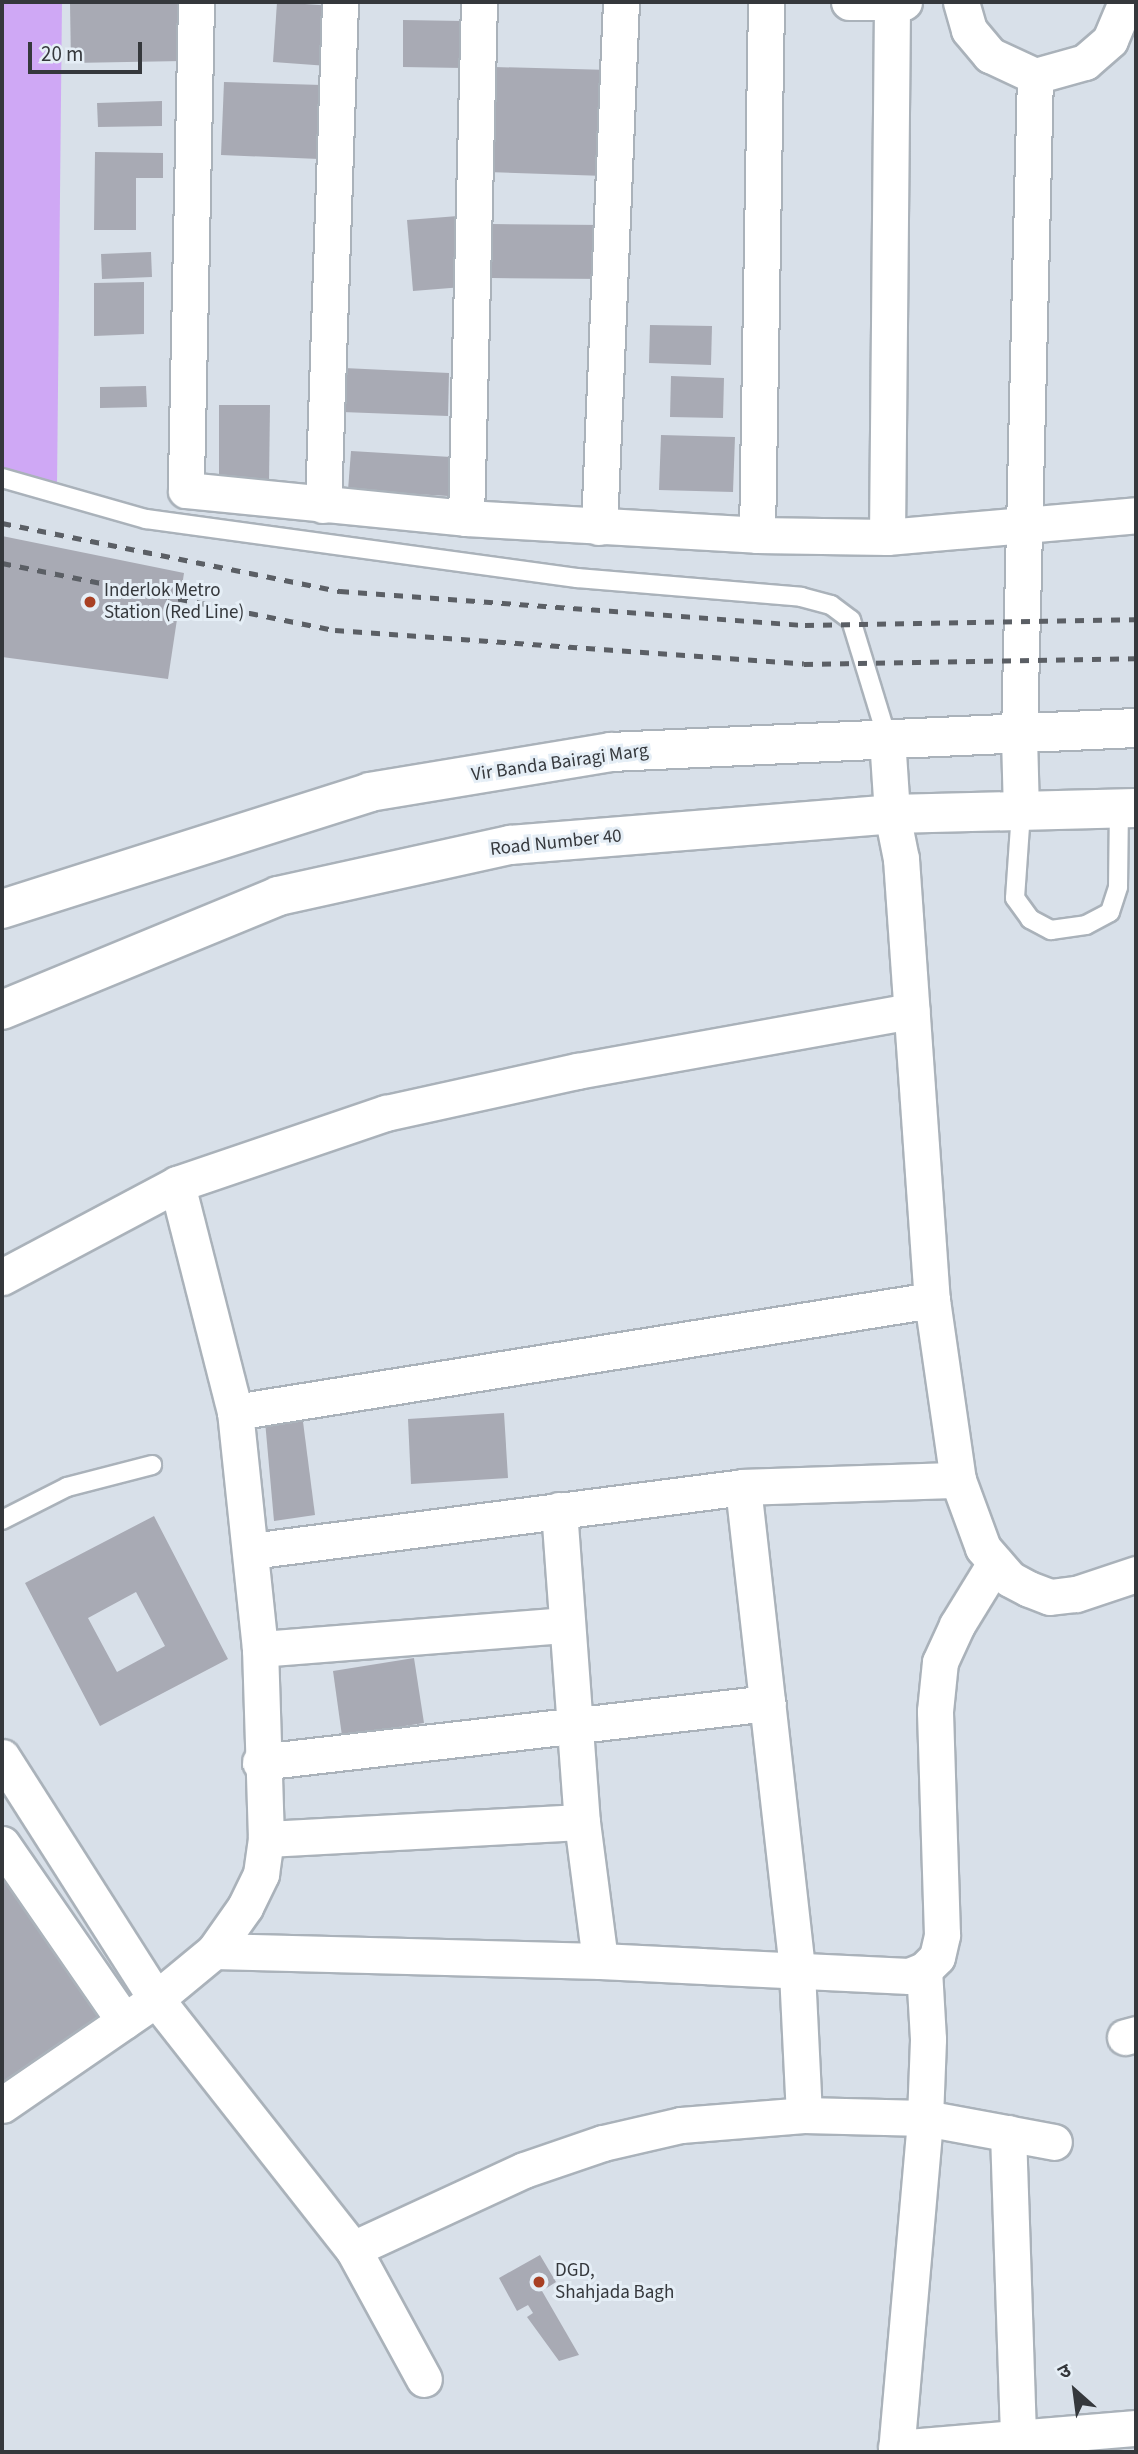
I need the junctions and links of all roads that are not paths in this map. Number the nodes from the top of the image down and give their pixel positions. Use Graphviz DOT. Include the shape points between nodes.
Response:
graph roads {
  1 [pos="196,2"];
  2 [pos="340,2"];
  3 [pos="479,2"];
  4 [pos="621,2"];
  5 [pos="766,2"];
  6 [pos="849,2"];
  7 [pos="961,2"];
  8 [pos="1126,2"];
  9 [pos="896,3"];
  10 [pos="1035,76"];
  11 [pos="2,478"];
  12 [pos="323,505"];
  13 [pos="1136,515"];
  14 [pos="467,518"];
  15 [pos="1025,526"];
  16 [pos="599,527"];
  17 [pos="757,535"];
  18 [pos="887,537"];
  19 [pos="1136,728"];
  20 [pos="1018,734"];
  21 [pos="887,738"];
  22 [pos="1127,808"];
  23 [pos="1021,812"];
  24 [pos="892,814"];
  25 [pos="2,909"];
  26 [pos="2,1010"];
  27 [pos="912,1011"];
  28 [pos="177,1184"];
  29 [pos="2,1278"];
  30 [pos="932,1300"];
  31 [pos="235,1412"];
  32 [pos="152,1465"];
  33 [pos="958,1480"];
  34 [pos="743,1487"];
  35 [pos="559,1510"];
  36 [pos="2,1520"];
  37 [pos="251,1551"];
  38 [pos="995,1563"];
  39 [pos="1136,1573"];
  40 [pos="565,1625"];
  41 [pos="260,1649"];
  42 [pos="768,1703"];
  43 [pos="574,1725"];
  44 [pos="2,1757"];
  45 [pos="260,1762"];
  46 [pos="582,1822"];
  47 [pos="265,1839"];
  48 [pos="2,1844"];
  49 [pos="214,1951"];
  50 [pos="600,1961"];
  51 [pos="924,1970"];
  52 [pos="797,1972"];
  53 [pos="156,1999"];
  54 [pos="124,2021"];
  55 [pos="2,2105"];
  56 [pos="804,2115"];
  57 [pos="925,2118"];
  58 [pos="1009,2133"];
  59 [pos="1054,2142"];
  60 [pos="353,2249"];
  61 [pos="424,2379"];
  62 [pos="1136,2428"];
  63 [pos="1018,2440"];
  64 [pos="896,2450"];
  1 -- 12 [label="street" via="186,490"];
  2 -- 12 [label="street"];
  3 -- 14 [label="street"];
  4 -- 16 [label="street"];
  5 -- 17 [label="street"];
  6 -- 9 [label="street"];
  7 -- 10 [label="street" via="969,30 990,55"];
  8 -- 10 [label="street" via="1110,40 1085,62"];
  9 -- 18 [label="street"];
  10 -- 15 [label="street"];
  11 -- 21 [label="lane" via="146,519 577,578 801,597 831,605 851,620"];
  12 -- 14 [label="street"];
  13 -- 15 [label="street"];
  14 -- 16 [label="street"];
  15 -- 18 [label="street"];
  15 -- 20 [label="street"];
  16 -- 17 [label="street"];
  17 -- 18 [label="street"];
  19 -- 20 [label="main road, Vir Banda Bairagi Marg"];
  20 -- 21 [label="main road, Vir Banda Bairagi Marg"];
  20 -- 23 [label="street"];
  21 -- 24 [label="street"];
  21 -- 25 [label="main road, Vir Banda Bairagi Marg" via="611,752 370,792"];
  22 -- 23 [label="main road, Road Number 40"];
  22 -- 23 [label="lane" via="1118,887 1110,912 1086,925 1051,930 1030,919 1015,898"];
  23 -- 24 [label="main road, Road Number 40"];
  24 -- 26 [label="main road, Road Number 40" via="510,845 278,895"];
  24 -- 27 [label="street" via="901,859"];
  27 -- 28 [label="street" via="577,1071 386,1113"];
  27 -- 30 [label="street"];
  28 -- 29 [label="street"];
  28 -- 31 [label="street"];
  30 -- 31 [label="street"];
  30 -- 33 [label="street"];
  31 -- 37 [label="street"];
  32 -- 36 [label="lane" via="67,1487"];
  33 -- 34 [label="street"];
  33 -- 38 [label="street" via="970,1519"];
  34 -- 35 [label="street"];
  34 -- 42 [label="street"];
  35 -- 37 [label="street"];
  35 -- 40 [label="street"];
  37 -- 41 [label="street"];
  38 -- 39 [label="street" via="1010,1579 1050,1597 1076,1594"];
  38 -- 51 [label="street" via="940,1662 935,1711 942,1935 937,1957"];
  40 -- 41 [label="street"];
  40 -- 43 [label="street"];
  41 -- 45 [label="street"];
  42 -- 43 [label="street"];
  42 -- 52 [label="street"];
  43 -- 45 [label="street"];
  43 -- 46 [label="street"];
  44 -- 53 [label="street"];
  45 -- 47 [label="street"];
  46 -- 47 [label="street"];
  46 -- 50 [label="street"];
  47 -- 49 [label="street" via="261,1874 245,1907"];
  48 -- 54 [label="street"];
  49 -- 50 [label="street"];
  49 -- 53 [label="street"];
  50 -- 52 [label="street"];
  51 -- 52 [label="street" via="909,1976"];
  51 -- 57 [label="street" via="928,2039"];
  52 -- 56 [label="street"];
  53 -- 54 [label="street"];
  53 -- 60 [label="street"];
  54 -- 55 [label="street"];
  56 -- 57 [label="street"];
  56 -- 60 [label="street" via="681,2125 603,2143 524,2170"];
  57 -- 58 [label="street"];
  57 -- 64 [label="street"];
  58 -- 59 [label="street"];
  58 -- 63 [label="street"];
  60 -- 61 [label="street"];
  62 -- 63 [label="street"];
  63 -- 64 [label="street"];
}
